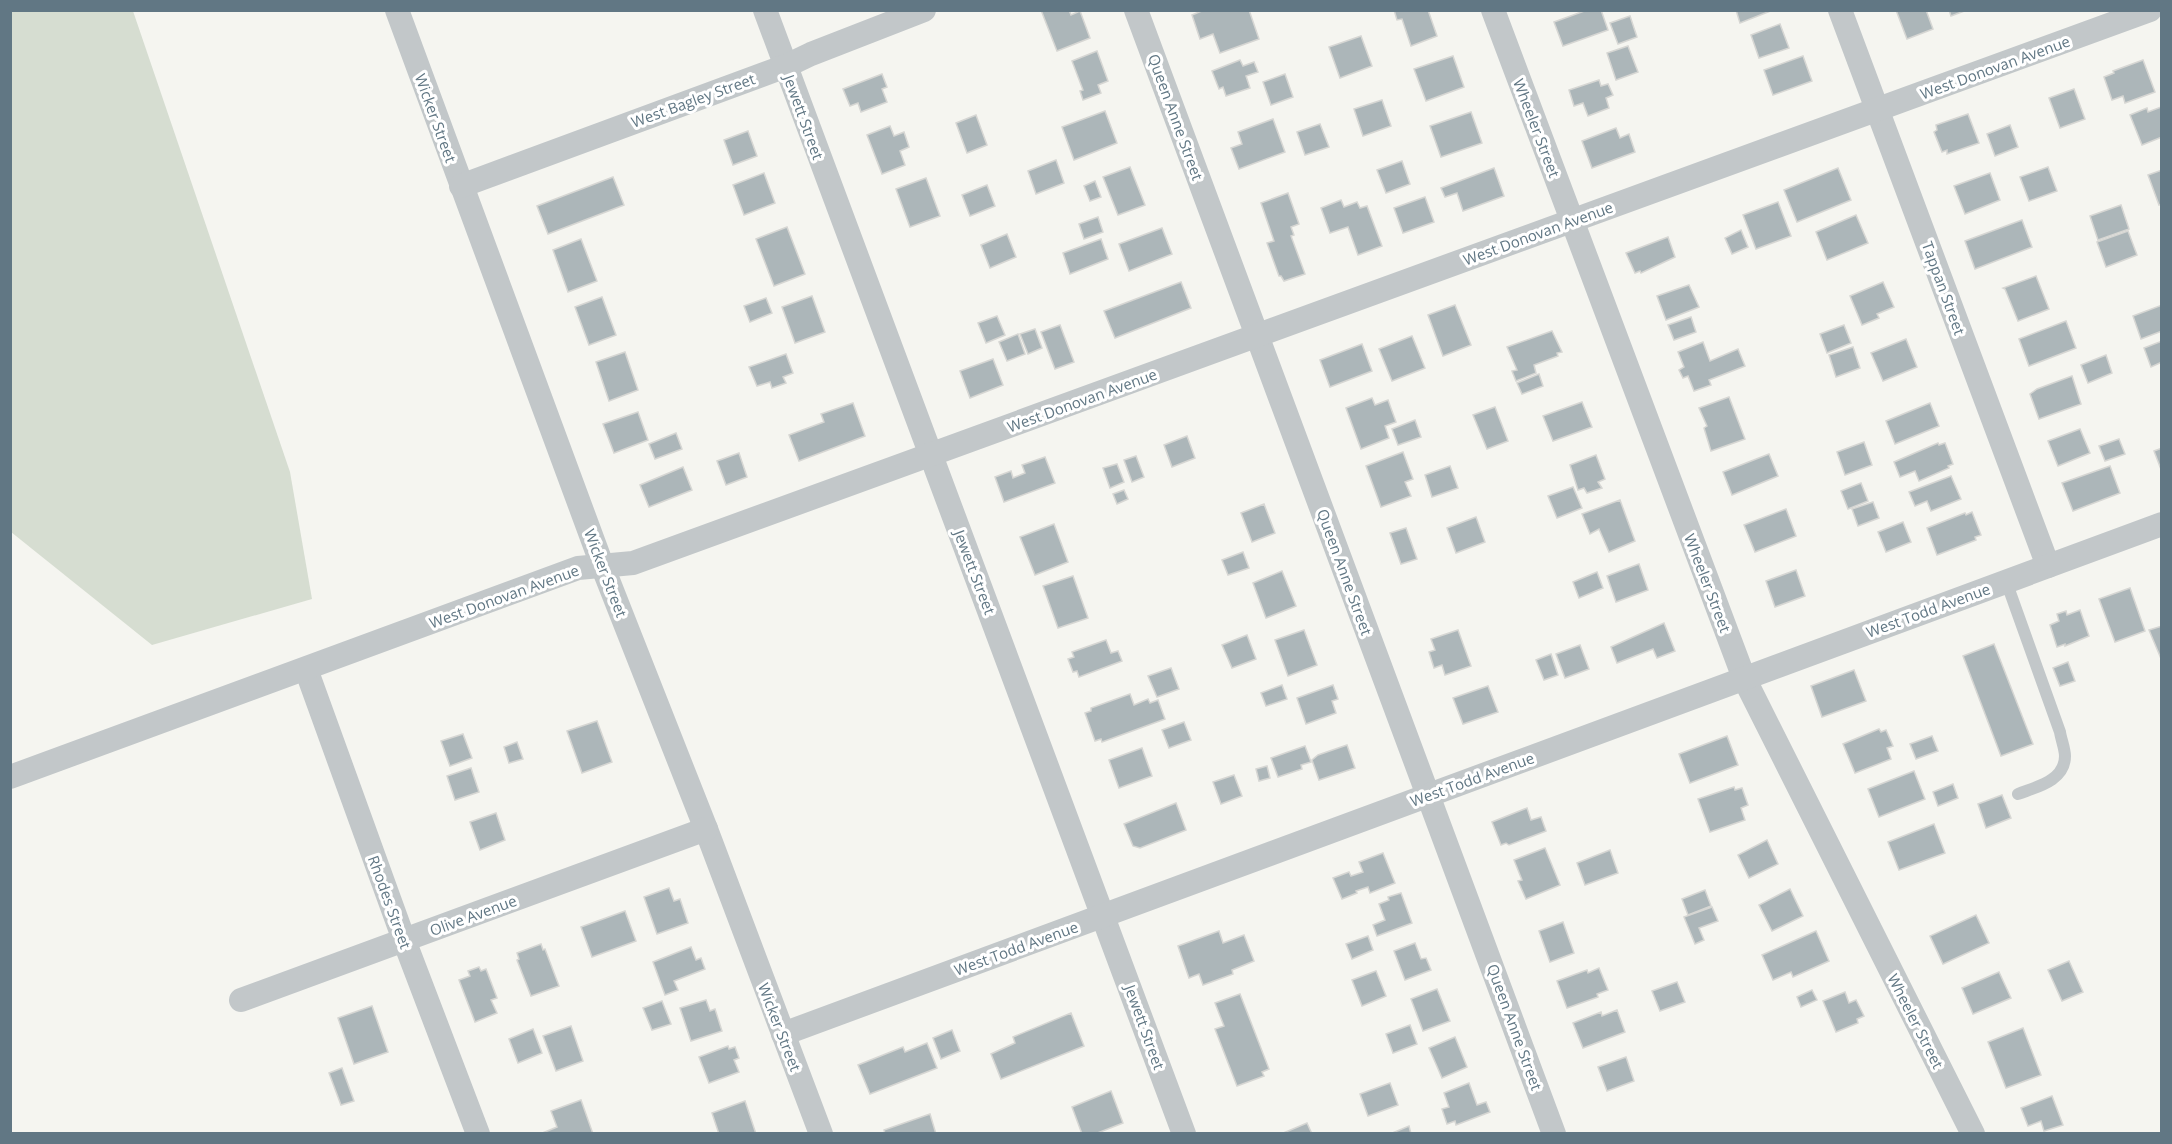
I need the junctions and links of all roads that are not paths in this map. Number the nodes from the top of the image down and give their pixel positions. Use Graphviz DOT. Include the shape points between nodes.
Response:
graph roads {
  1 [pos="397,10"];
  2 [pos="765,10"];
  3 [pos="924,10"];
  4 [pos="1136,10"];
  5 [pos="1493,10"];
  6 [pos="1840,10"];
  7 [pos="2150,10"];
  8 [pos="786,66"];
  9 [pos="1878,110"];
  10 [pos="461,186"];
  11 [pos="1572,221"];
  12 [pos="1257,336"];
  13 [pos="931,455"];
  14 [pos="2162,524"];
  15 [pos="602,565"];
  16 [pos="2048,566"];
  17 [pos="2006,581"];
  18 [pos="306,669"];
  19 [pos="1744,678"];
  20 [pos="10,777"];
  21 [pos="2018,794"];
  22 [pos="1428,795"];
  23 [pos="706,829"];
  24 [pos="1103,916"];
  25 [pos="404,940"];
  26 [pos="241,1000"];
  27 [pos="783,1034"];
  28 [pos="478,1134"];
  29 [pos="821,1134"];
  30 [pos="1184,1134"];
  31 [pos="1554,1134"];
  32 [pos="1973,1134"];
  1 -- 10 [label="street, Wicker Street"];
  2 -- 8 [label="street, Jewett Street"];
  3 -- 8 [label="street, West Bagley Street"];
  4 -- 12 [label="street, Queen Anne Street"];
  5 -- 11 [label="street, Wheeler Street"];
  6 -- 9 [label="street, Tappan Street"];
  7 -- 9 [label="street, West Donovan Avenue"];
  8 -- 10 [label="street, West Bagley Street"];
  8 -- 13 [label="street, Jewett Street"];
  9 -- 11 [label="street, West Donovan Avenue"];
  9 -- 16 [label="street, Tappan Street"];
  10 -- 15 [label="street, Wicker Street"];
  11 -- 12 [label="street, West Donovan Avenue"];
  11 -- 19 [label="street, Wheeler Street"];
  12 -- 13 [label="street, West Donovan Avenue"];
  12 -- 22 [label="street, Queen Anne Street"];
  13 -- 15 [label="street, West Donovan Avenue" via="633,563"];
  13 -- 24 [label="street, Jewett Street"];
  14 -- 16 [label="street, West Todd Avenue"];
  15 -- 18 [label="street, West Donovan Avenue" via="578,568"];
  15 -- 23 [label="street, Wicker Street"];
  16 -- 17 [label="street, West Todd Avenue"];
  17 -- 19 [label="street, West Todd Avenue"];
  17 -- 21 [label="lane" via="2060,732 2065,758 2050,782"];
  18 -- 20 [label="street, West Donovan Avenue"];
  18 -- 25 [label="street, Rhodes Street"];
  19 -- 22 [label="street, West Todd Avenue"];
  19 -- 32 [label="street, Wheeler Street"];
  22 -- 24 [label="street, West Todd Avenue"];
  22 -- 31 [label="street, Queen Anne Street"];
  23 -- 25 [label="street, Olive Avenue"];
  23 -- 27 [label="street, Wicker Street"];
  24 -- 27 [label="street, West Todd Avenue"];
  24 -- 30 [label="street, Jewett Street"];
  25 -- 26 [label="street, Olive Avenue"];
  25 -- 28 [label="street, Rhodes Street"];
  27 -- 29 [label="street, Wicker Street"];
}
